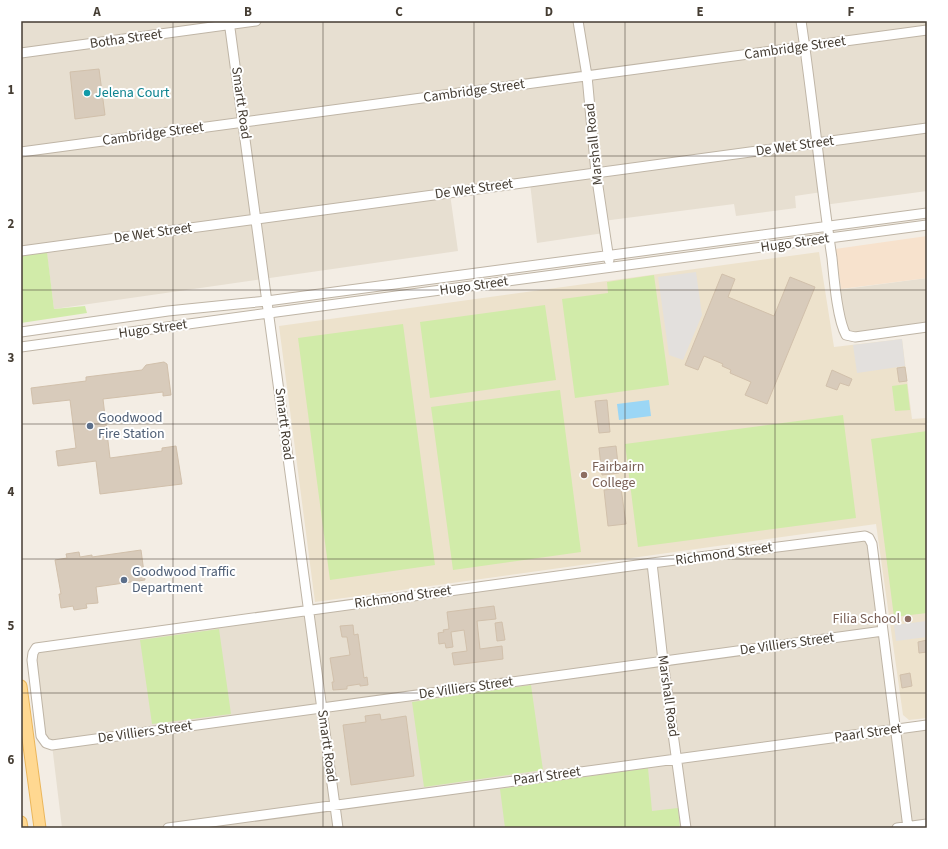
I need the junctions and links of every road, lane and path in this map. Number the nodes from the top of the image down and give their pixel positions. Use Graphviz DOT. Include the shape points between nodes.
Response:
graph roads {
  1 [pos="256,21"];
  2 [pos="578,21"];
  3 [pos="801,21"];
  4 [pos="230,23"];
  5 [pos="927,30"];
  6 [pos="805,46"];
  7 [pos="21,53"];
  8 [pos="587,76"];
  9 [pos="243,122"];
  10 [pos="927,128"];
  11 [pos="816,143"];
  12 [pos="21,152"];
  13 [pos="596,173"];
  14 [pos="927,213"];
  15 [pos="256,219"];
  16 [pos="927,225"];
  17 [pos="827,226"];
  18 [pos="829,238"];
  19 [pos="21,251"];
  20 [pos="608,255"];
  21 [pos="611,268"];
  22 [pos="267,301"];
  23 [pos="269,313"];
  24 [pos="112,320"];
  25 [pos="927,327"];
  26 [pos="21,332"];
  27 [pos="114,334"];
  28 [pos="21,347"];
  29 [pos="652,564"];
  30 [pos="308,610"];
  31 [pos="883,631"];
  32 [pos="663,661"];
  33 [pos="21,686"];
  34 [pos="322,708"];
  35 [pos="927,725"];
  36 [pos="895,729"];
  37 [pos="48,744"];
  38 [pos="677,758"];
  39 [pos="334,805"];
  40 [pos="21,822"];
  41 [pos="927,824"];
  42 [pos="908,827"];
  43 [pos="22,828"];
  44 [pos="40,828"];
  45 [pos="168,828"];
  46 [pos="338,828"];
  47 [pos="686,828"];
  48 [pos="897,828"];
  1 -- 4 [label="street, Botha Street"];
  2 -- 8 [label="street, Marshall Road"];
  3 -- 6 [label="street"];
  4 -- 7 [label="street, Botha Street"];
  4 -- 9 [label="street, Smartt Road"];
  5 -- 6 [label="street, Cambridge Street"];
  6 -- 8 [label="street, Cambridge Street"];
  6 -- 11 [label="street"];
  8 -- 9 [label="street, Cambridge Street"];
  8 -- 13 [label="street, Marshall Road"];
  9 -- 12 [label="street, Cambridge Street"];
  9 -- 15 [label="street, Smartt Road"];
  10 -- 11 [label="street, De Wet Street"];
  11 -- 13 [label="street, De Wet Street"];
  11 -- 17 [label="street"];
  13 -- 15 [label="street, De Wet Street"];
  13 -- 20 [label="street, Marshall Road"];
  14 -- 17 [label="street, Hugo Street"];
  15 -- 19 [label="street, De Wet Street"];
  15 -- 22 [label="street, Smartt Road"];
  16 -- 18 [label="street, Hugo Street"];
  17 -- 18 [label="street"];
  17 -- 20 [label="street, Hugo Street"];
  18 -- 21 [label="street, Hugo Street"];
  18 -- 25 [label="street" via="840,315 846,335 855,337"];
  20 -- 21 [label="street, Marshall Road"];
  20 -- 22 [label="street, Hugo Street"];
  21 -- 23 [label="street, Hugo Street"];
  22 -- 23 [label="street, Smartt Road"];
  22 -- 24 [label="street, Hugo Street"];
  23 -- 27 [label="street, Hugo Street"];
  23 -- 30 [label="street, Smartt Road"];
  24 -- 26 [label="street, Hugo Street"];
  24 -- 27 [label="street"];
  27 -- 28 [label="street, Hugo Street"];
  29 -- 30 [label="street, Richmond Street"];
  29 -- 31 [label="street, Richmond Street" via="863,536 869,538 872,544"];
  29 -- 32 [label="street, Marshall Road"];
  30 -- 34 [label="street, Smartt Road"];
  30 -- 37 [label="street, Richmond Street" via="36,648 32,660 37,705 42,738"];
  31 -- 32 [label="street, De Villiers Street"];
  31 -- 36 [label="street"];
  32 -- 34 [label="street, De Villiers Street"];
  32 -- 38 [label="street, Marshall Road"];
  33 -- 44 [label="main road"];
  34 -- 37 [label="street, De Villiers Street"];
  34 -- 39 [label="street, Smartt Road"];
  35 -- 36 [label="street, Paarl Street"];
  36 -- 38 [label="street, Paarl Street"];
  36 -- 42 [label="street"];
  38 -- 39 [label="street, Paarl Street"];
  38 -- 47 [label="street, Marshall Road"];
  39 -- 45 [label="street, Paarl Street"];
  39 -- 46 [label="street, Smartt Road"];
  40 -- 43 [label="main road"];
  41 -- 42 [label="street"];
  42 -- 48 [label="street"];
}
